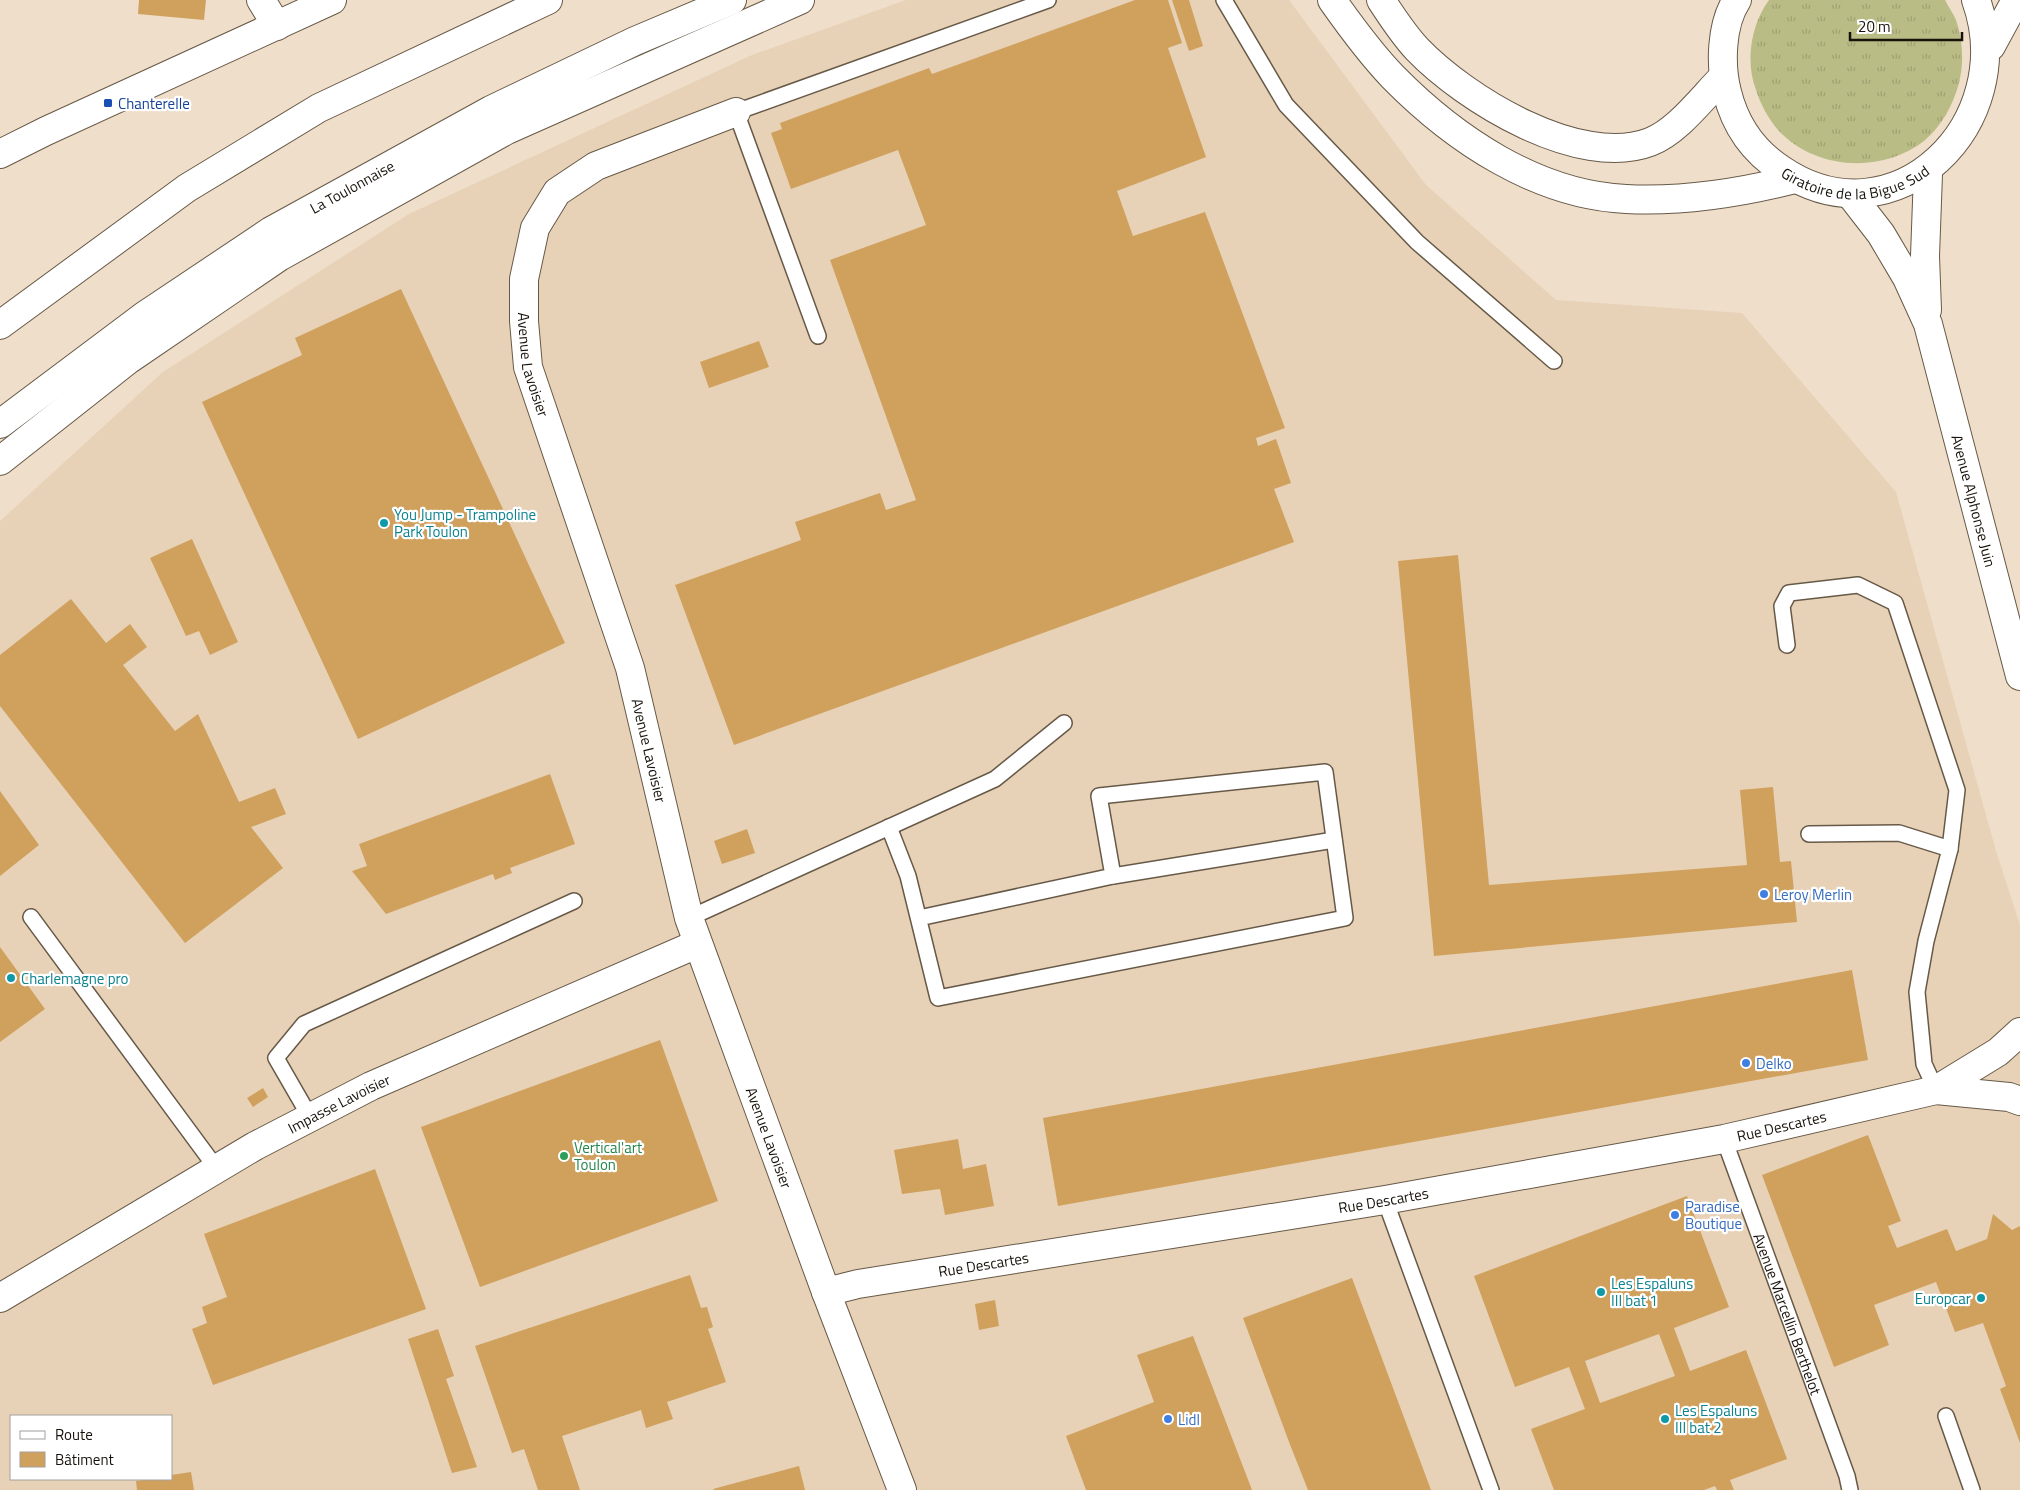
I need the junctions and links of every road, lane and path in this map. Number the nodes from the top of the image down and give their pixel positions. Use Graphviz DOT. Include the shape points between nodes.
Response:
graph roads {
  1 [pos="261,0"];
  2 [pos="332,0"];
  3 [pos="548,0"];
  4 [pos="732,0"];
  5 [pos="800,0"];
  6 [pos="1048,0"];
  7 [pos="1224,0"];
  8 [pos="1332,0"];
  9 [pos="1381,0"];
  10 [pos="1737,0"];
  11 [pos="1976,0"];
  12 [pos="2016,0"];
  13 [pos="277,26"];
  14 [pos="1991,46"];
  15 [pos="1723,77"];
  16 [pos="736,112"];
  17 [pos="0,154"];
  18 [pos="1928,174"];
  19 [pos="1795,179"];
  20 [pos="1850,194"];
  21 [pos="1928,324"];
  22 [pos="0,325"];
  23 [pos="818,336"];
  24 [pos="1554,361"];
  25 [pos="0,424"];
  26 [pos="0,461"];
  27 [pos="1787,644"];
  28 [pos="2020,676"];
  29 [pos="1064,723"];
  30 [pos="889,828"];
  31 [pos="1809,834"];
  32 [pos="1334,840"];
  33 [pos="1950,849"];
  34 [pos="1112,876"];
  35 [pos="574,901"];
  36 [pos="31,917"];
  37 [pos="689,918"];
  38 [pos="918,918"];
  39 [pos="697,944"];
  40 [pos="2020,1032"];
  41 [pos="1936,1090"];
  42 [pos="2020,1100"];
  43 [pos="310,1118"];
  44 [pos="1724,1139"];
  45 [pos="217,1169"];
  46 [pos="1384,1200"];
  47 [pos="826,1292"];
  48 [pos="0,1298"];
  49 [pos="1946,1416"];
  50 [pos="902,1490"];
  51 [pos="1491,1490"];
  52 [pos="1850,1490"];
  53 [pos="1972,1490"];
  1 -- 13 [label="main road"];
  2 -- 13 [label="main road"];
  3 -- 22 [label="main road" via="319,108 187,188"];
  4 -- 25 [label="main road, La Toulonnaise" via="635,41 492,110 271,231 144,316"];
  5 -- 26 [label="main road" via="507,130 279,257 128,360"];
  6 -- 16 [label="lane"];
  7 -- 24 [label="lane" via="1286,105 1417,242"];
  8 -- 19 [label="main road" via="1392,76 1419,102 1471,142 1539,179 1583,192 1624,199 1666,200 1710,196"];
  9 -- 15 [label="main road" via="1417,49 1456,84 1515,119 1572,144 1624,148 1650,142 1671,130"];
  10 -- 15 [label="main road, Giratoire de la Bigue Sud" via="1724,40"];
  11 -- 14 [label="main road, Giratoire de la Bigue Sud" via="1984,15"];
  12 -- 14 [label="main road"];
  13 -- 17 [label="main road"];
  14 -- 18 [label="main road, Giratoire de la Bigue Sud" via="1990,76 1984,105 1952,156"];
  15 -- 19 [label="main road, Giratoire de la Bigue Sud" via="1731,108 1746,137 1768,161"];
  16 -- 23 [label="lane"];
  16 -- 37 [label="main road, Avenue Lavoisier" via="596,166 557,192 535,228 524,279 528,367 630,668"];
  18 -- 20 [label="main road, Giratoire de la Bigue Sud" via="1890,190"];
  18 -- 21 [label="main road, Avenue Alphonse Juin" via="1925,256"];
  19 -- 20 [label="main road, Giratoire de la Bigue Sud" via="1822,190"];
  20 -- 21 [label="main road, Avenue Alphonse Juin" via="1881,234 1907,278"];
  21 -- 28 [label="main road, Avenue Alphonse Juin"];
  27 -- 33 [label="lane" via="1782,606 1789,593 1858,585 1895,603 1958,790"];
  29 -- 30 [label="lane" via="995,779"];
  30 -- 37 [label="lane"];
  30 -- 38 [label="lane" via="908,876"];
  31 -- 33 [label="lane" via="1899,833"];
  32 -- 34 [label="lane"];
  32 -- 34 [label="lane" via="1325,772 1099,796"];
  32 -- 38 [label="lane" via="1345,918 938,998"];
  33 -- 41 [label="lane" via="1917,992 1924,1064"];
  34 -- 38 [label="lane"];
  35 -- 43 [label="lane" via="304,1024 276,1058"];
  36 -- 45 [label="lane"];
  37 -- 39 [label="main road, Avenue Lavoisier"];
  39 -- 43 [label="main road, Impasse Lavoisier" via="371,1086"];
  39 -- 47 [label="main road, Avenue Lavoisier"];
  40 -- 41 [label="main road" via="1998,1052"];
  41 -- 42 [label="main road"];
  41 -- 44 [label="main road, Rue Descartes"];
  43 -- 45 [label="main road, Impasse Lavoisier"];
  44 -- 46 [label="main road, Rue Descartes"];
  44 -- 52 [label="lane, Avenue Marcellin Berthelot"];
  45 -- 48 [label="main road, Impasse Lavoisier"];
  46 -- 47 [label="main road, Rue Descartes" via="868,1282"];
  46 -- 51 [label="lane"];
  47 -- 50 [label="main road, Avenue Lavoisier"];
  49 -- 53 [label="lane"];
}
